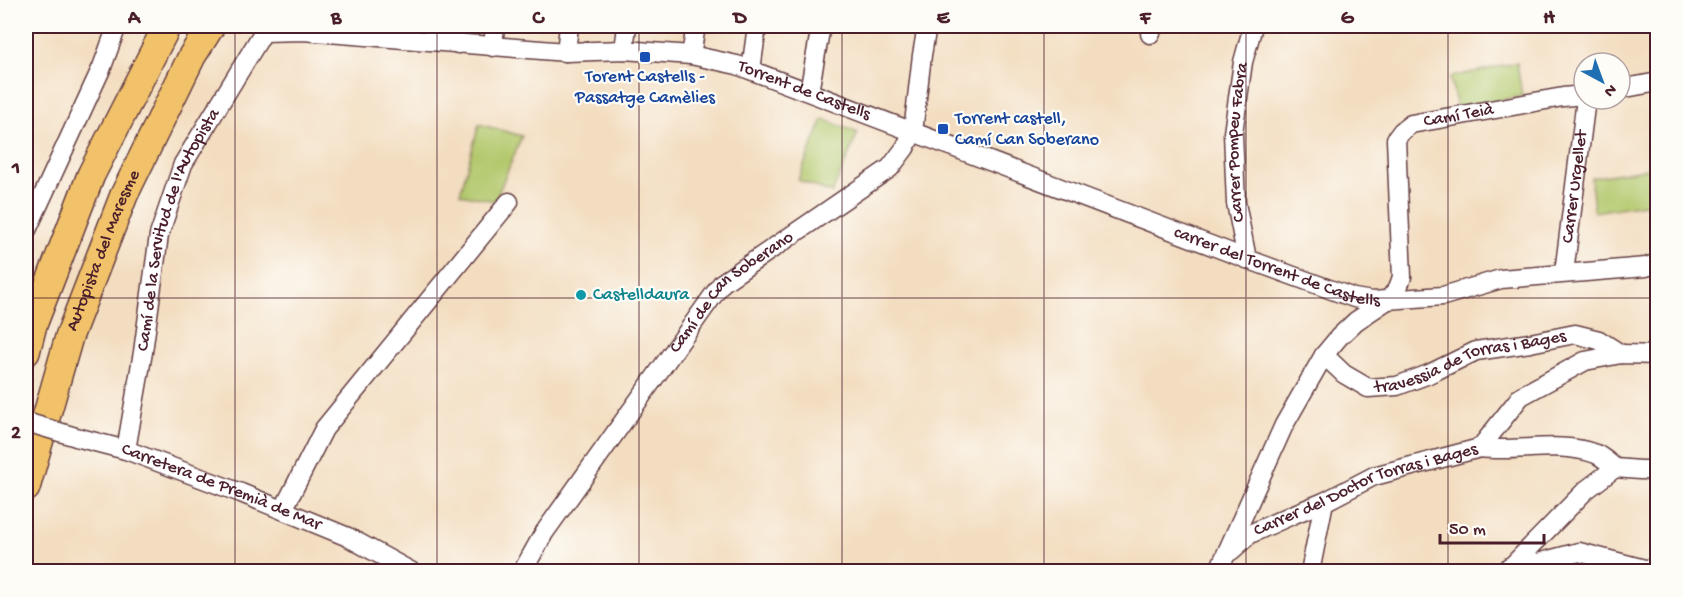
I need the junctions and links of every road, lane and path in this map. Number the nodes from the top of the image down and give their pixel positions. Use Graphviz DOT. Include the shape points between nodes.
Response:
graph roads {
  1 [pos="117,26"];
  2 [pos="167,26"];
  3 [pos="210,26"];
  4 [pos="452,26"];
  5 [pos="495,26"];
  6 [pos="569,26"];
  7 [pos="627,26"];
  8 [pos="696,26"];
  9 [pos="757,26"];
  10 [pos="821,26"];
  11 [pos="927,26"];
  12 [pos="1253,26"];
  13 [pos="265,29"];
  14 [pos="458,44"];
  15 [pos="493,47"];
  16 [pos="624,50"];
  17 [pos="566,52"];
  18 [pos="692,55"];
  19 [pos="751,70"];
  20 [pos="1658,82"];
  21 [pos="1632,86"];
  22 [pos="808,92"];
  23 [pos="1572,96"];
  24 [pos="1584,111"];
  25 [pos="913,132"];
  26 [pos="509,202"];
  27 [pos="26,232"];
  28 [pos="1247,259"];
  29 [pos="1658,263"];
  30 [pos="1564,273"];
  31 [pos="1389,299"];
  32 [pos="26,352"];
  33 [pos="1621,354"];
  34 [pos="1324,355"];
  35 [pos="1658,355"];
  36 [pos="26,422"];
  37 [pos="1480,448"];
  38 [pos="126,450"];
  39 [pos="1615,468"];
  40 [pos="1658,470"];
  41 [pos="26,488"];
  42 [pos="1324,502"];
  43 [pos="283,510"];
  44 [pos="1227,554"];
  45 [pos="1508,569"];
  46 [pos="412,572"];
  47 [pos="522,572"];
  48 [pos="1218,572"];
  49 [pos="1310,572"];
  50 [pos="1656,572"];
  1 -- 27 [label="street"];
  2 -- 32 [label="highway" via="91,175"];
  3 -- 41 [label="highway, Autopista del Maresme" via="124,195 69,337"];
  4 -- 14 [label="street"];
  5 -- 15 [label="street"];
  6 -- 17 [label="street"];
  7 -- 16 [label="street"];
  8 -- 18 [label="street"];
  9 -- 19 [label="street"];
  10 -- 22 [label="street"];
  11 -- 25 [label="street, Camí de Can Soberano"];
  12 -- 28 [label="street, Carrer Pompeu Fabra" via="1243,63 1233,133 1236,203"];
  13 -- 14 [label="street, Torrent de Castells"];
  13 -- 38 [label="street, Camí de la Servitud de l'Autopista" via="183,164 159,235"];
  14 -- 15 [label="street, Torrent de Castells"];
  15 -- 17 [label="street, Torrent de Castells"];
  16 -- 17 [label="street, Torrent de Castells"];
  16 -- 18 [label="street, Torrent de Castells"];
  18 -- 19 [label="street, Torrent de Castells"];
  19 -- 22 [label="street, Torrent de Castells"];
  20 -- 21 [label="street"];
  22 -- 25 [label="street, Torrent de Castells"];
  23 -- 31 [label="street, Camí Teià" via="1411,124 1402,131 1396,138 1402,277"];
  24 -- 30 [label="street, Carrer Urgellet"];
  25 -- 28 [label="street, carrer del Torrent de Castells"];
  25 -- 47 [label="street, Camí de Can Soberano" via="890,168 723,283 544,533"];
  26 -- 43 [label="street" via="324,429"];
  28 -- 31 [label="street, carrer del Torrent de Castells" via="1354,298"];
  29 -- 30 [label="street, carrer del Torrent de Castells"];
  30 -- 31 [label="street, carrer del Torrent de Castells" via="1501,279 1443,296"];
  31 -- 34 [label="street" via="1356,321"];
  33 -- 34 [label="street, travessia de Torras i Bages" via="1599,340 1575,334 1476,351 1397,386 1368,387 1344,374"];
  33 -- 35 [label="street, Carrer del Doctor Torras i Bages"];
  33 -- 37 [label="street, Carrer del Doctor Torras i Bages" via="1585,361 1521,396"];
  34 -- 44 [label="street" via="1284,425"];
  36 -- 38 [label="street, Carretera de Premià de Mar, bridge"];
  37 -- 39 [label="street" via="1578,449 1598,455"];
  37 -- 42 [label="street, Carrer del Doctor Torras i Bages" via="1374,476"];
  38 -- 43 [label="street, Carretera de Premià de Mar"];
  39 -- 40 [label="street"];
  39 -- 45 [label="street" via="1586,490"];
  42 -- 44 [label="street, Carrer del Doctor Torras i Bages" via="1250,534"];
  42 -- 49 [label="street"];
  43 -- 46 [label="street, Carretera de Premià de Mar" via="348,537"];
  44 -- 48 [label="street"];
  45 -- 50 [label="street" via="1579,552"];
}
